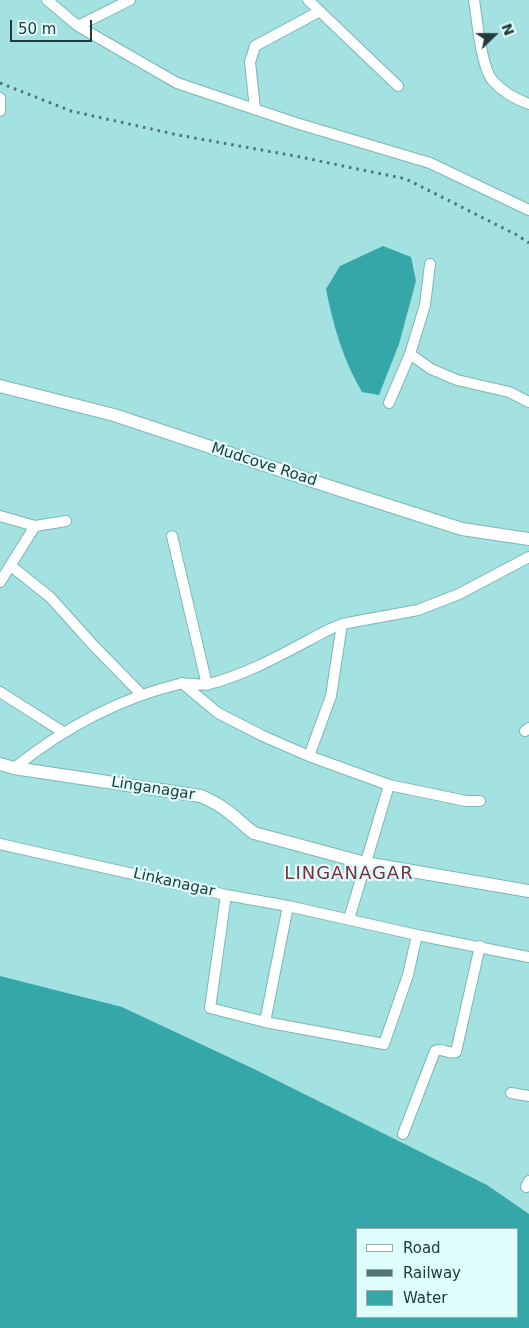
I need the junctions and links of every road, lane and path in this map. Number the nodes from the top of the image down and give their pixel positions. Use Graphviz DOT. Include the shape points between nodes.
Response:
graph roads {
  1 [pos="47,0"];
  2 [pos="130,0"];
  3 [pos="308,0"];
  4 [pos="474,0"];
  5 [pos="320,11"];
  6 [pos="78,26"];
  7 [pos="398,86"];
  8 [pos="0,98"];
  9 [pos="529,104"];
  10 [pos="255,110"];
  11 [pos="0,111"];
  12 [pos="529,210"];
  13 [pos="430,264"];
  14 [pos="410,354"];
  15 [pos="0,386"];
  16 [pos="529,402"];
  17 [pos="389,403"];
  18 [pos="0,516"];
  19 [pos="66,522"];
  20 [pos="35,526"];
  21 [pos="172,536"];
  22 [pos="529,539"];
  23 [pos="529,557"];
  24 [pos="11,566"];
  25 [pos="0,582"];
  26 [pos="342,624"];
  27 [pos="182,683"];
  28 [pos="207,685"];
  29 [pos="0,692"];
  30 [pos="141,694"];
  31 [pos="63,732"];
  32 [pos="309,756"];
  33 [pos="0,764"];
  34 [pos="14,768"];
  35 [pos="389,785"];
  36 [pos="480,801"];
  37 [pos="0,844"];
  38 [pos="365,863"];
  39 [pos="529,891"];
  40 [pos="226,895"];
  41 [pos="288,906"];
  42 [pos="349,919"];
  43 [pos="417,935"];
  44 [pos="480,946"];
  45 [pos="529,957"];
  46 [pos="265,1022"];
  47 [pos="511,1093"];
  48 [pos="529,1096"];
  49 [pos="403,1134"];
  1 -- 6 [label="street"];
  2 -- 6 [label="street"];
  3 -- 5 [label="street"];
  4 -- 9 [label="street" via="483,58 491,80 511,97"];
  5 -- 7 [label="street"];
  5 -- 10 [label="street" via="255,46 250,62"];
  6 -- 10 [label="street" via="177,84"];
  8 -- 11 [label="street"];
  10 -- 12 [label="street" via="430,163"];
  13 -- 14 [label="street" via="425,305"];
  14 -- 16 [label="street" via="430,369 457,380 509,392"];
  14 -- 17 [label="street"];
  15 -- 22 [label="street, Mudcove Road" via="114,415 462,529"];
  18 -- 20 [label="street"];
  19 -- 20 [label="street"];
  20 -- 24 [label="street"];
  21 -- 28 [label="street"];
  23 -- 26 [label="street" via="459,594 418,610"];
  24 -- 25 [label="street"];
  24 -- 30 [label="street" via="50,597"];
  26 -- 28 [label="street" via="251,670"];
  26 -- 32 [label="street" via="331,696"];
  27 -- 28 [label="street"];
  27 -- 30 [label="street"];
  27 -- 32 [label="street" via="218,713"];
  29 -- 31 [label="street"];
  30 -- 31 [label="street"];
  31 -- 34 [label="street"];
  32 -- 35 [label="street"];
  33 -- 34 [label="street, Linganagar"];
  34 -- 38 [label="street, Linganagar" via="201,796 226,810 254,833"];
  35 -- 36 [label="street"];
  35 -- 38 [label="street"];
  37 -- 40 [label="street, Linkanagar"];
  38 -- 39 [label="street, Linganagar"];
  38 -- 42 [label="street"];
  40 -- 41 [label="street, Linkanagar"];
  40 -- 46 [label="street" via="210,1008"];
  41 -- 42 [label="street, Linkanagar"];
  41 -- 46 [label="street"];
  42 -- 43 [label="street, Linkanagar"];
  43 -- 44 [label="street, Linkanagar"];
  43 -- 46 [label="street" via="408,976 384,1044"];
  44 -- 45 [label="street, Linkanagar"];
  44 -- 49 [label="street" via="456,1052 435,1051"];
  47 -- 48 [label="street"];
}
